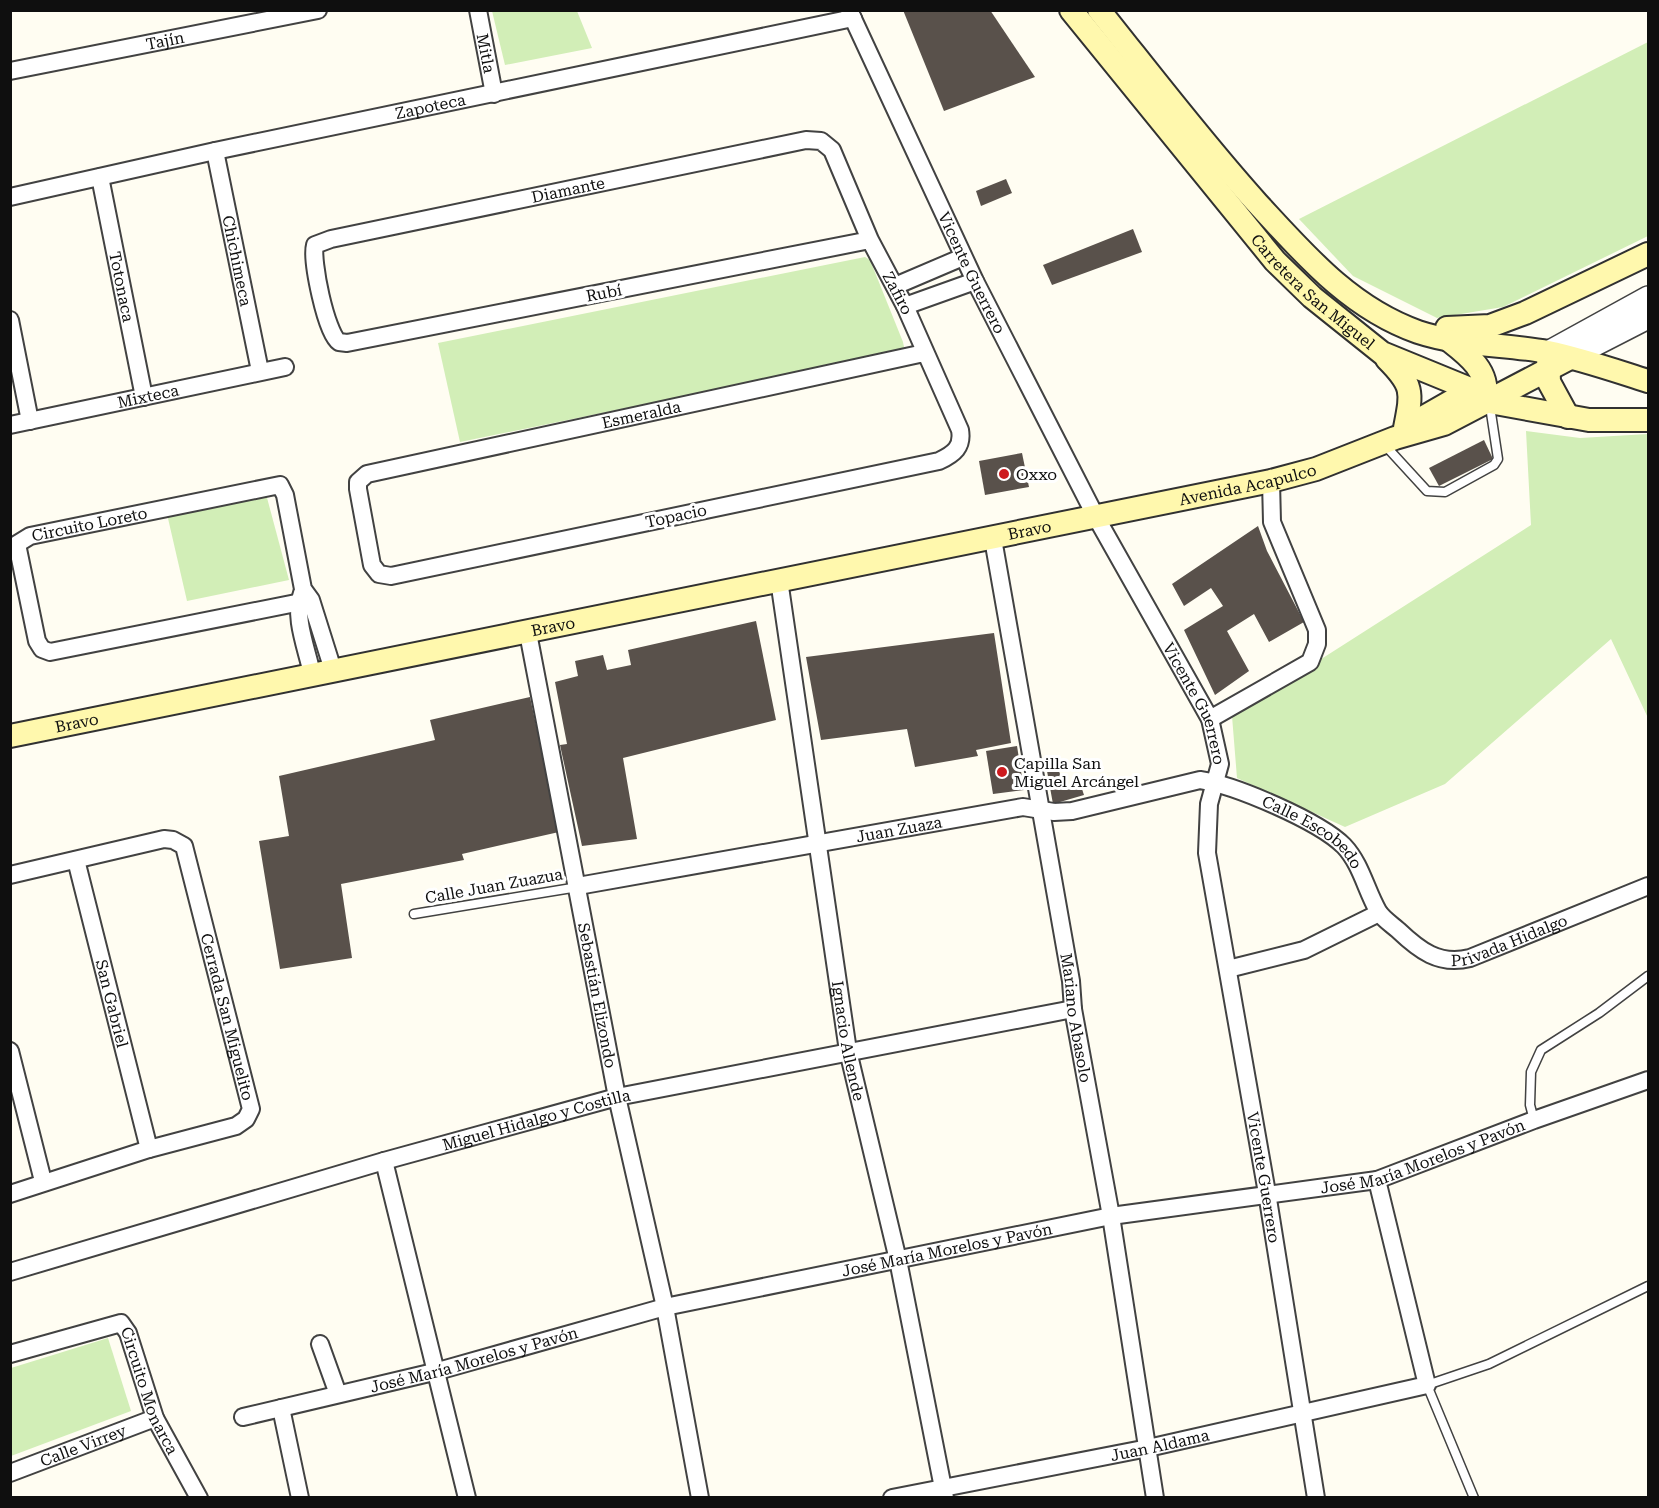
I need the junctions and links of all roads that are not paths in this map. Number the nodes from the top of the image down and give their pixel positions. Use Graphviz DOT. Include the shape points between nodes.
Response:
graph roads {
  1 [pos="318,10"];
  2 [pos="478,10"];
  3 [pos="1071,10"];
  4 [pos="1099,10"];
  5 [pos="851,14"];
  6 [pos="10,71"];
  7 [pos="494,94"];
  8 [pos="821,141"];
  9 [pos="215,151"];
  10 [pos="100,177"];
  11 [pos="12,193"];
  12 [pos="870,240"];
  13 [pos="1648,254"];
  14 [pos="963,257"];
  15 [pos="975,281"];
  16 [pos="894,286"];
  17 [pos="1648,297"];
  18 [pos="905,306"];
  19 [pos="1376,314"];
  20 [pos="1648,318"];
  21 [pos="10,320"];
  22 [pos="1450,340"];
  23 [pos="339,342"];
  24 [pos="924,353"];
  25 [pos="1382,354"];
  26 [pos="1555,359"];
  27 [pos="285,367"];
  28 [pos="260,371"];
  29 [pos="1648,381"];
  30 [pos="1483,396"];
  31 [pos="144,397"];
  32 [pos="1568,417"];
  33 [pos="1648,420"];
  34 [pos="30,421"];
  35 [pos="10,425"];
  36 [pos="1394,436"];
  37 [pos="957,450"];
  38 [pos="1271,481"];
  39 [pos="1096,517"];
  40 [pos="993,539"];
  41 [pos="391,576"];
  42 [pos="779,580"];
  43 [pos="304,597"];
  44 [pos="528,633"];
  45 [pos="323,672"];
  46 [pos="1210,719"];
  47 [pos="10,736"];
  48 [pos="1216,782"];
  49 [pos="1039,810"];
  50 [pos="819,845"];
  51 [pos="76,860"];
  52 [pos="10,875"];
  53 [pos="578,886"];
  54 [pos="1648,886"];
  55 [pos="1379,913"];
  56 [pos="414,914"];
  57 [pos="1228,969"];
  58 [pos="1648,976"];
  59 [pos="1073,1010"];
  60 [pos="10,1051"];
  61 [pos="848,1051"];
  62 [pos="1648,1080"];
  63 [pos="617,1097"];
  64 [pos="1533,1120"];
  65 [pos="149,1149"];
  66 [pos="384,1161"];
  67 [pos="1377,1180"];
  68 [pos="43,1181"];
  69 [pos="1267,1193"];
  70 [pos="10,1194"];
  71 [pos="1111,1216"];
  72 [pos="898,1260"];
  73 [pos="10,1272"];
  74 [pos="1648,1286"];
  75 [pos="665,1308"];
  76 [pos="320,1344"];
  77 [pos="10,1354"];
  78 [pos="438,1371"];
  79 [pos="1427,1384"];
  80 [pos="338,1394"];
  81 [pos="281,1408"];
  82 [pos="1301,1412"];
  83 [pos="243,1417"];
  84 [pos="155,1418"];
  85 [pos="1148,1448"];
  86 [pos="10,1473"];
  87 [pos="944,1492"];
  88 [pos="199,1497"];
  89 [pos="300,1497"];
  90 [pos="467,1497"];
  91 [pos="700,1497"];
  92 [pos="892,1497"];
  93 [pos="1155,1497"];
  94 [pos="1316,1497"];
  95 [pos="1474,1497"];
  1 -- 6 [label="street, Tajín"];
  2 -- 7 [label="street, Mitla"];
  3 -- 25 [label="main road, Carretera San Miguel" via="1275,261"];
  4 -- 19 [label="main road, Carretera San Miguel" via="1233,176 1305,256"];
  5 -- 7 [label="street, Zapoteca"];
  5 -- 14 [label="street, Vicente Guerrero"];
  7 -- 9 [label="street, Zapoteca"];
  8 -- 12 [label="street, Zafiro" via="832,150"];
  8 -- 23 [label="street, Diamante" via="806,141 315,245 314,258 328,326"];
  9 -- 10 [label="street, Zapoteca"];
  9 -- 28 [label="street, Chichimeca"];
  10 -- 11 [label="street, Zapoteca"];
  10 -- 31 [label="street, Totonaca"];
  12 -- 16 [label="street, Zafiro"];
  12 -- 23 [label="street, Rubí"];
  13 -- 19 [label="main road" via="1490,326 1429,326"];
  14 -- 15 [label="street, Vicente Guerrero"];
  14 -- 16 [label="street"];
  15 -- 18 [label="street"];
  15 -- 39 [label="street, Vicente Guerrero"];
  16 -- 18 [label="street, Zafiro"];
  17 -- 26 [label="street"];
  18 -- 24 [label="street, Zafiro"];
  19 -- 22 [label="main road, Carretera San Miguel" via="1418,332"];
  20 -- 26 [label="street"];
  21 -- 34 [label="street"];
  22 -- 26 [label="main road, Carretera San Miguel"];
  22 -- 30 [label="main road" via="1470,357"];
  24 -- 37 [label="street, Zafiro" via="960,430 962,440"];
  24 -- 41 [label="street, Esmeralda" via="375,471 361,478 358,489 372,565 379,574"];
  25 -- 30 [label="main road, Carretera San Miguel"];
  25 -- 36 [label="main road" via="1407,378 1411,398"];
  26 -- 29 [label="main road, Carretera San Miguel"];
  26 -- 30 [label="main road"];
  26 -- 32 [label="main road" via="1549,382"];
  27 -- 28 [label="street, Mixteca"];
  28 -- 31 [label="street, Mixteca"];
  30 -- 32 [label="main road, Carretera San Miguel"];
  30 -- 36 [label="main road, Avenida Acapulco"];
  30 -- 36 [label="main road, Avenida Acapulco" via="1444,423"];
  30 -- 36 [label="lane" via="1498,459 1445,492 1427,491"];
  31 -- 34 [label="street, Mixteca"];
  32 -- 33 [label="main road, Carretera San Miguel"];
  34 -- 35 [label="street, Mixteca"];
  36 -- 38 [label="main road, Avenida Acapulco" via="1316,469"];
  37 -- 41 [label="street, Topacio" via="939,461"];
  38 -- 39 [label="main road, Avenida Acapulco"];
  38 -- 46 [label="street" via="1272,522 1317,630 1317,644 1310,662"];
  39 -- 40 [label="main road, Bravo"];
  39 -- 46 [label="street, Vicente Guerrero"];
  40 -- 42 [label="main road, Bravo"];
  40 -- 49 [label="street, Mariano Abasolo"];
  42 -- 44 [label="main road, Bravo"];
  42 -- 50 [label="street, Ignacio Allende"];
  43 -- 43 [label="street, Circuito Loreto" via="50,652 37,641 17,544 30,536 276,484 282,486 285,495"];
  43 -- 45 [label="street"];
  44 -- 45 [label="main road, Bravo"];
  44 -- 53 [label="street, Sebastián Elizondo"];
  45 -- 47 [label="main road, Bravo"];
  46 -- 48 [label="street, Vicente Guerrero" via="1220,764"];
  48 -- 49 [label="street, Juan Zuaza" via="1200,780 1072,811"];
  48 -- 55 [label="street, Calle Escobedo" via="1304,819 1345,847"];
  48 -- 57 [label="street, Vicente Guerrero" via="1209,804 1207,853"];
  49 -- 50 [label="street, Juan Zuaza" via="1023,807"];
  49 -- 59 [label="street, Mariano Abasolo"];
  50 -- 53 [label="street, Juan Zuaza"];
  50 -- 61 [label="street, Ignacio Allende"];
  51 -- 52 [label="street, Cerrada San Miguelito"];
  51 -- 65 [label="street, San Gabriel"];
  51 -- 65 [label="street, Cerrada San Miguelito" via="164,839 179,842 187,853 251,1109 246,1119 236,1125"];
  53 -- 56 [label="lane, Calle Juan Zuazua"];
  53 -- 63 [label="street, Sebastián Elizondo"];
  54 -- 55 [label="street, Privada Hidalgo" via="1458,961 1422,951"];
  55 -- 57 [label="street" via="1304,950"];
  57 -- 69 [label="street, Vicente Guerrero"];
  58 -- 64 [label="lane" via="1541,1050 1531,1072"];
  59 -- 61 [label="street, Miguel Hidalgo y Costilla"];
  59 -- 71 [label="street, Mariano Abasolo"];
  60 -- 68 [label="street"];
  61 -- 63 [label="street, Miguel Hidalgo y Costilla"];
  61 -- 72 [label="street, Ignacio Allende"];
  62 -- 64 [label="street, José María Morelos y Pavón"];
  63 -- 66 [label="street, Miguel Hidalgo y Costilla"];
  63 -- 75 [label="street, Sebastián Elizondo"];
  64 -- 67 [label="street, José María Morelos y Pavón"];
  65 -- 68 [label="street, Cerrada San Miguelito"];
  66 -- 73 [label="street, Miguel Hidalgo y Costilla"];
  66 -- 78 [label="street"];
  67 -- 69 [label="street, José María Morelos y Pavón"];
  67 -- 79 [label="street"];
  68 -- 70 [label="street, Cerrada San Miguelito"];
  69 -- 71 [label="street, José María Morelos y Pavón"];
  69 -- 82 [label="street, Vicente Guerrero"];
  71 -- 72 [label="street, José María Morelos y Pavón"];
  71 -- 85 [label="street, Mariano Abasolo"];
  72 -- 75 [label="street, José María Morelos y Pavón"];
  72 -- 87 [label="street, Ignacio Allende"];
  74 -- 79 [label="lane" via="1489,1364"];
  75 -- 78 [label="street, José María Morelos y Pavón"];
  75 -- 91 [label="street, Sebastián Elizondo"];
  76 -- 80 [label="street"];
  77 -- 84 [label="street, Circuito Monarca" via="121,1323 128,1333"];
  78 -- 80 [label="street, José María Morelos y Pavón"];
  78 -- 90 [label="street"];
  79 -- 82 [label="street, Juan Aldama"];
  79 -- 95 [label="lane"];
  80 -- 81 [label="street, José María Morelos y Pavón"];
  81 -- 83 [label="street, José María Morelos y Pavón"];
  81 -- 89 [label="street"];
  82 -- 85 [label="street, Juan Aldama"];
  82 -- 94 [label="street, Vicente Guerrero"];
  84 -- 86 [label="street, Calle Virrey"];
  84 -- 88 [label="street, Circuito Monarca"];
  85 -- 87 [label="street, Juan Aldama"];
  85 -- 93 [label="street, Mariano Abasolo"];
  87 -- 92 [label="street, Juan Aldama"];
}
